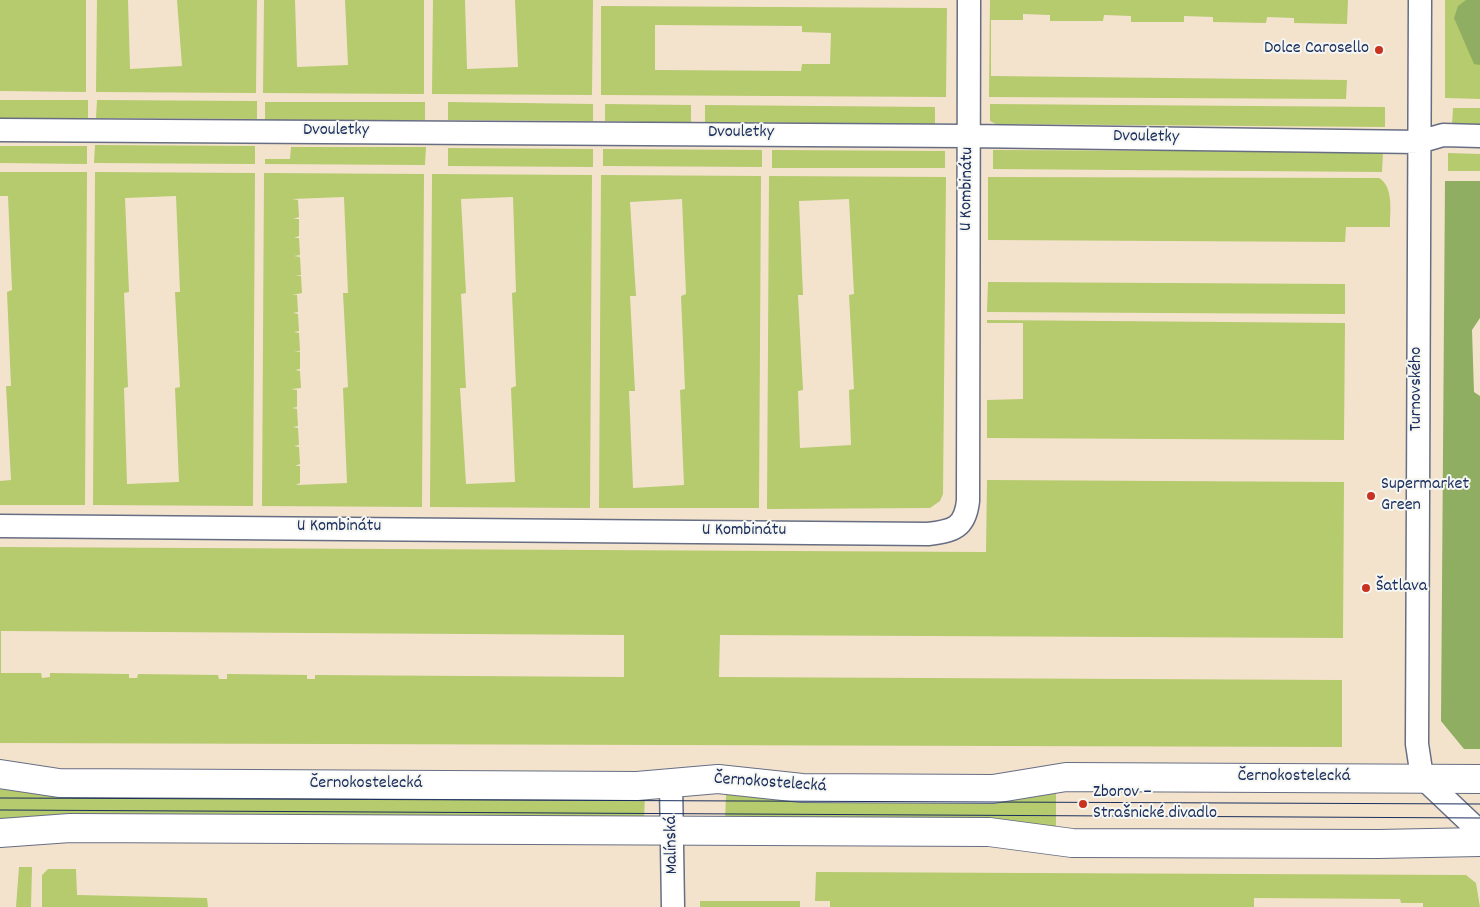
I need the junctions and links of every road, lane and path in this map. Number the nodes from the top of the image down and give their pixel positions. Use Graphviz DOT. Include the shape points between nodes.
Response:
graph roads {
  1 [pos="969,0"];
  2 [pos="1420,0"];
  3 [pos="0,130"];
  4 [pos="968,136"];
  5 [pos="1480,136"];
  6 [pos="1419,142"];
  7 [pos="0,526"];
  8 [pos="0,774"];
  9 [pos="1422,777"];
  10 [pos="1480,779"];
  11 [pos="671,783"];
  12 [pos="672,830"];
  13 [pos="1480,832"];
  14 [pos="0,833"];
  15 [pos="1480,842"];
  16 [pos="673,907"];
  1 -- 4 [label="street, U Kombinátu"];
  2 -- 6 [label="street, Turnovského"];
  3 -- 4 [label="street, Dvouletky"];
  4 -- 6 [label="street, Dvouletky"];
  4 -- 7 [label="street, U Kombinátu" via="968,501 964,518 953,530 928,534"];
  5 -- 6 [label="street, Dvouletky" via="1443,135"];
  6 -- 9 [label="street, Turnovského" via="1417,744"];
  8 -- 11 [label="main road, Černokostelecká" via="59,783 615,786"];
  9 -- 10 [label="main road, Černokostelecká"];
  9 -- 11 [label="main road, Černokostelecká" via="1066,777 993,789 808,788 718,779"];
  9 -- 13 [label="street"];
  11 -- 12 [label="street, Malínská"];
  12 -- 14 [label="main road" via="80,828"];
  12 -- 15 [label="main road" via="989,832 1072,843"];
  12 -- 16 [label="street, Malínská"];
}
